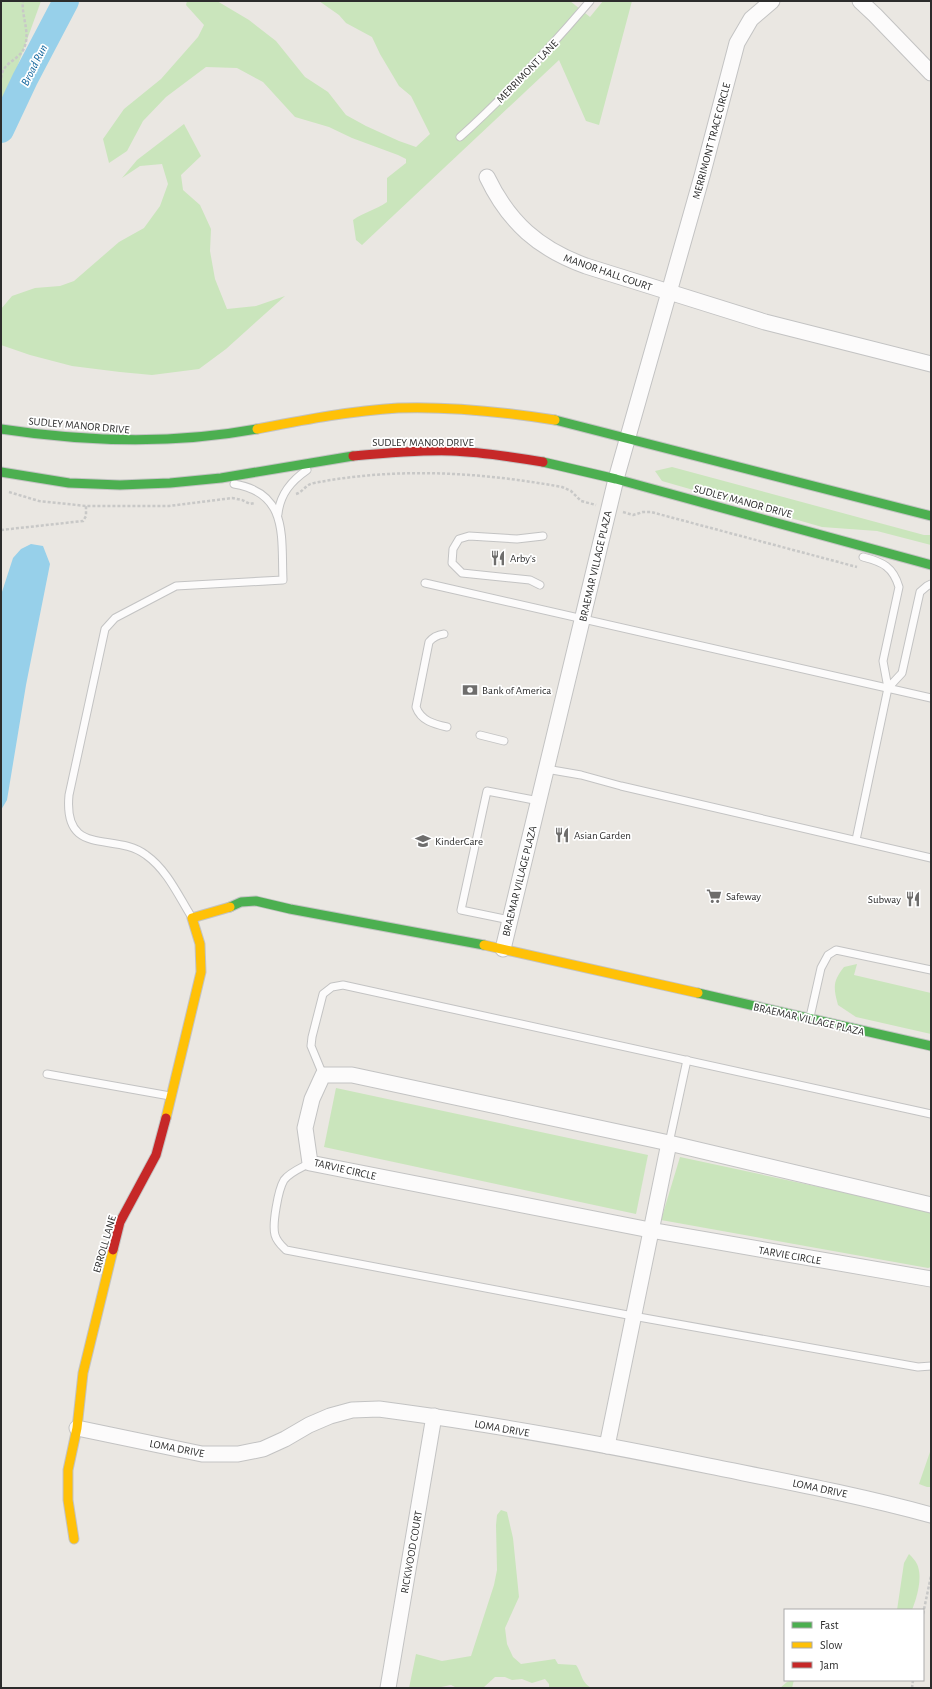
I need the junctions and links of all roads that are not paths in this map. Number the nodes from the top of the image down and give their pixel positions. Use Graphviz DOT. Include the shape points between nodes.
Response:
graph roads {
  1 [pos="590,1"];
  2 [pos="772,1"];
  3 [pos="860,1"];
  4 [pos="931,73"];
  5 [pos="460,137"];
  6 [pos="487,178"];
  7 [pos="669,292"];
  8 [pos="931,364"];
  9 [pos="1,429"];
  10 [pos="628,438"];
  11 [pos="322,460"];
  12 [pos="1,472"];
  13 [pos="211,479"];
  14 [pos="616,479"];
  15 [pos="278,514"];
  16 [pos="931,516"];
  17 [pos="820,534"];
  18 [pos="543,536"];
  19 [pos="837,547"];
  20 [pos="855,555"];
  21 [pos="931,564"];
  22 [pos="425,583"];
  23 [pos="931,584"];
  24 [pos="540,585"];
  25 [pos="582,619"];
  26 [pos="444,634"];
  27 [pos="888,688"];
  28 [pos="931,698"];
  29 [pos="447,727"];
  30 [pos="480,735"];
  31 [pos="504,740"];
  32 [pos="546,769"];
  33 [pos="539,801"];
  34 [pos="856,840"];
  35 [pos="931,858"];
  36 [pos="192,918"];
  37 [pos="510,920"];
  38 [pos="503,949"];
  39 [pos="931,970"];
  40 [pos="809,1020"];
  41 [pos="931,1046"];
  42 [pos="687,1060"];
  43 [pos="47,1074"];
  44 [pos="323,1075"];
  45 [pos="172,1097"];
  46 [pos="931,1114"];
  47 [pos="669,1143"];
  48 [pos="310,1163"];
  49 [pos="931,1205"];
  50 [pos="650,1230"];
  51 [pos="931,1279"];
  52 [pos="633,1316"];
  53 [pos="931,1366"];
  54 [pos="434,1416"];
  55 [pos="77,1428"];
  56 [pos="607,1446"];
  57 [pos="931,1515"];
  58 [pos="74,1539"];
  59 [pos="388,1688"];
  1 -- 5 [label="lane, MERRIMONT LANE" via="536,64"];
  2 -- 7 [label="street, MERRIMONT TRACE CIRCLE" via="751,19 737,43"];
  3 -- 4 [label="street"];
  6 -- 7 [label="street, MANOR HALL COURT" via="507,212 536,242 577,263"];
  7 -- 8 [label="street" via="765,322"];
  7 -- 10 [label="street, MERRIMONT TRACE CIRCLE"];
  9 -- 10 [label="main road, SUDLEY MANOR DRIVE" via="61,438 149,441 188,439 236,432 325,415 376,409 428,408 518,414 567,422"];
  10 -- 14 [label="street, MERRIMONT TRACE CIRCLE"];
  10 -- 16 [label="main road, SUDLEY MANOR DRIVE"];
  11 -- 13 [label="main road, SUDLEY MANOR DRIVE"];
  11 -- 14 [label="main road, SUDLEY MANOR DRIVE" via="397,452 452,451 550,463"];
  11 -- 15 [label="lane" via="294,479 287,487"];
  12 -- 13 [label="main road, SUDLEY MANOR DRIVE" via="69,483 120,485"];
  13 -- 15 [label="lane" via="258,491"];
  14 -- 17 [label="main road, SUDLEY MANOR DRIVE"];
  14 -- 25 [label="street, BRAEMAR VILLAGE PLAZA"];
  15 -- 36 [label="lane" via="283,580 176,586 115,618 106,630 71,788 68,811 73,826 80,834 84,838 128,846 146,854 164,872"];
  17 -- 19 [label="lane"];
  17 -- 21 [label="main road, SUDLEY MANOR DRIVE"];
  18 -- 24 [label="lane" via="518,539 469,536 458,539 453,549 452,563 462,573 530,580"];
  20 -- 27 [label="lane" via="888,567 895,575 899,587 883,661"];
  22 -- 25 [label="lane"];
  23 -- 27 [label="lane" via="920,592 902,673"];
  25 -- 27 [label="lane"];
  25 -- 32 [label="street, BRAEMAR VILLAGE PLAZA"];
  26 -- 29 [label="lane" via="438,634 429,642 416,707 423,718"];
  27 -- 28 [label="lane"];
  27 -- 34 [label="lane"];
  30 -- 31 [label="lane"];
  32 -- 33 [label="street, BRAEMAR VILLAGE PLAZA"];
  32 -- 34 [label="lane"];
  33 -- 37 [label="street, BRAEMAR VILLAGE PLAZA"];
  33 -- 37 [label="lane" via="487,791 461,910"];
  34 -- 35 [label="lane"];
  36 -- 38 [label="main road" via="241,902 256,901"];
  36 -- 45 [label="main road, ERROLL LANE" via="200,944 201,972"];
  37 -- 38 [label="street, BRAEMAR VILLAGE PLAZA"];
  38 -- 40 [label="main road, BRAEMAR VILLAGE PLAZA"];
  39 -- 40 [label="lane" via="836,950 828,955 820,968"];
  40 -- 41 [label="main road, BRAEMAR VILLAGE PLAZA"];
  42 -- 44 [label="lane" via="343,985 332,986 323,994 312,1037 311,1046"];
  42 -- 46 [label="lane"];
  42 -- 47 [label="lane"];
  43 -- 45 [label="lane"];
  44 -- 47 [label="street" via="352,1075"];
  44 -- 48 [label="street, TARVIE CIRCLE" via="312,1099 305,1128"];
  45 -- 55 [label="main road, ERROLL LANE" via="156,1155 120,1222 83,1373"];
  47 -- 49 [label="street"];
  47 -- 50 [label="street"];
  48 -- 50 [label="street, TARVIE CIRCLE"];
  48 -- 52 [label="lane" via="293,1171 284,1180 280,1189 273,1227 275,1236 286,1250"];
  50 -- 51 [label="street, TARVIE CIRCLE"];
  50 -- 52 [label="street"];
  52 -- 53 [label="lane" via="918,1367"];
  52 -- 56 [label="street"];
  54 -- 55 [label="street, LOMA DRIVE" via="379,1409 352,1410 309,1425 263,1449 238,1454 202,1454"];
  54 -- 56 [label="street, LOMA DRIVE"];
  54 -- 59 [label="street, RICKWOOD COURT"];
  55 -- 58 [label="main road, ERROLL LANE" via="68,1470 68,1500"];
  56 -- 57 [label="street, LOMA DRIVE" via="786,1481"];
}
